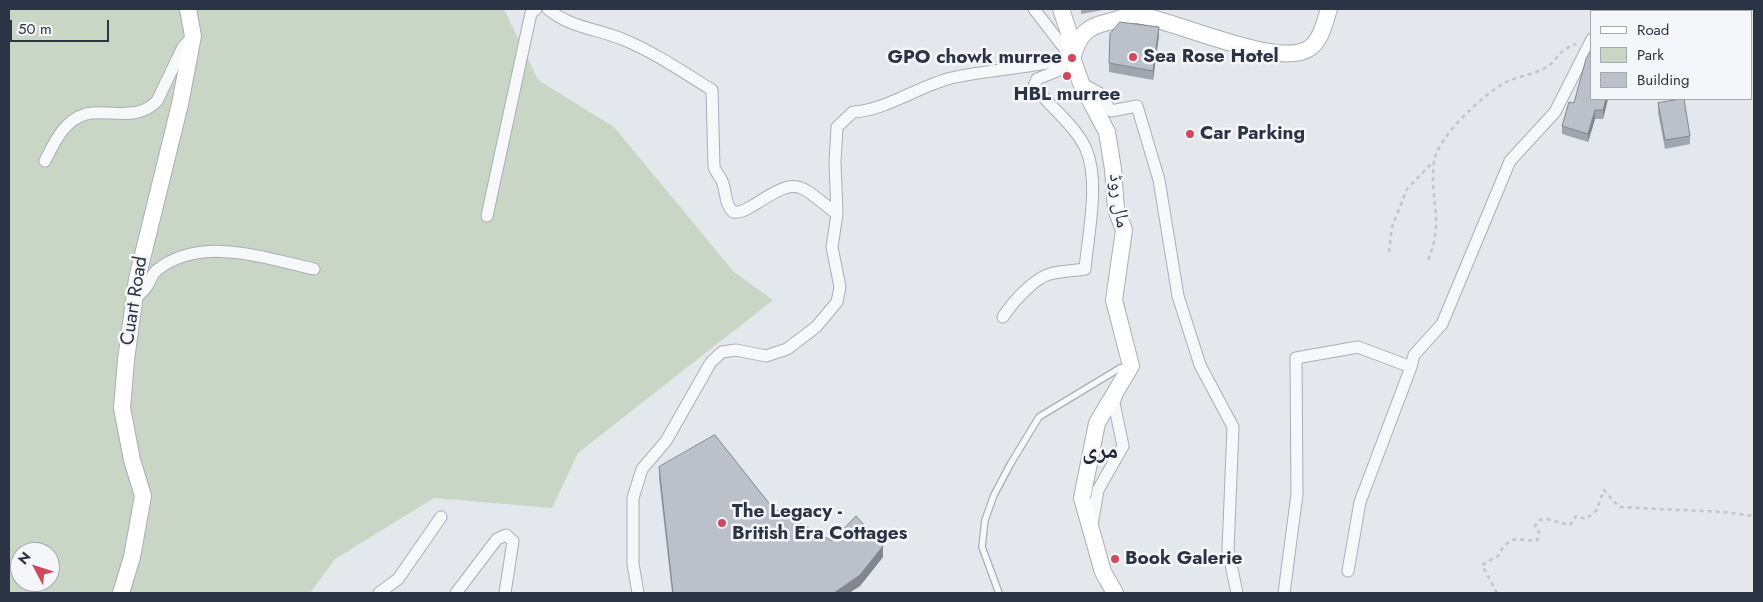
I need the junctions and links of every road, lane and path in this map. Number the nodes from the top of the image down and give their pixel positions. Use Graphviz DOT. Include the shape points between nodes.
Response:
graph roads {
  1 [pos="188,9"];
  2 [pos="536,9"];
  3 [pos="548,9"];
  4 [pos="1034,9"];
  5 [pos="1061,9"];
  6 [pos="1329,9"];
  7 [pos="1134,12"];
  8 [pos="193,36"];
  9 [pos="1590,39"];
  10 [pos="1590,41"];
  11 [pos="1072,58"];
  12 [pos="1081,83"];
  13 [pos="45,161"];
  14 [pos="1434,161"];
  15 [pos="837,214"];
  16 [pos="487,216"];
  17 [pos="1389,252"];
  18 [pos="1428,260"];
  19 [pos="314,269"];
  20 [pos="134,300"];
  21 [pos="1003,317"];
  22 [pos="1411,367"];
  23 [pos="1127,371"];
  24 [pos="1754,516"];
  25 [pos="441,517"];
  26 [pos="1091,534"];
  27 [pos="1348,571"];
  28 [pos="121,593"];
  29 [pos="379,593"];
  30 [pos="456,593"];
  31 [pos="506,593"];
  32 [pos="638,593"];
  33 [pos="999,593"];
  34 [pos="1115,593"];
  35 [pos="1237,593"];
  36 [pos="1284,593"];
  37 [pos="1497,593"];
  1 -- 8 [label="main road, Cuart Road"];
  2 -- 16 [label="street" via="531,13"];
  3 -- 15 [label="street" via="582,28 621,39 712,90 714,167 722,180 727,206 733,212 741,213 790,185 799,186"];
  4 -- 11 [label="street"];
  5 -- 11 [label="main road, مال روڈ" via="1069,33"];
  6 -- 7 [label="main road" via="1320,35 1309,49 1283,54 1252,48"];
  7 -- 11 [label="main road" via="1099,24 1081,35"];
  8 -- 13 [label="street" via="183,47 157,101 150,108 126,114 86,114 74,120 56,139"];
  8 -- 20 [label="main road, Cuart Road"];
  9 -- 14 [label="path" via="1562,49 1548,66 1504,83 1491,93 1455,126 1441,143"];
  10 -- 22 [label="street" via="1554,112 1510,161 1442,324 1414,355"];
  11 -- 12 [label="main road, مال روڈ"];
  11 -- 15 [label="street" via="950,78 868,111 853,112 837,127"];
  11 -- 21 [label="street" via="1057,71 1037,79 1034,86 1075,134 1091,164 1092,191 1085,269 1039,279"];
  12 -- 23 [label="main road, مال روڈ" via="1107,132 1114,169 1116,209 1124,230 1114,300"];
  12 -- 35 [label="street" via="1099,93 1111,111 1137,106 1146,132 1160,180 1178,296 1200,365 1233,428 1228,550"];
  14 -- 17 [label="path" via="1407,189 1392,227"];
  14 -- 18 [label="path" via="1438,222 1435,244"];
  15 -- 32 [label="street" via="832,247 840,287 837,302 816,327 787,348 766,356 736,350 722,352 711,362 666,441 642,469 633,498 633,564"];
  19 -- 20 [label="street" via="224,252 197,251 176,258 156,271"];
  20 -- 28 [label="main road, Cuart Road" via="122,408 143,496 132,557"];
  22 -- 27 [label="street" via="1360,502"];
  22 -- 36 [label="street" via="1358,347 1296,358 1298,494"];
  23 -- 26 [label="main road" via="1097,423 1082,498"];
  23 -- 26 [label="street" via="1114,403 1123,446 1098,490"];
  23 -- 33 [label="lane" via="1120,368 1039,417 1011,463 985,520 982,547"];
  24 -- 37 [label="path" via="1619,507 1604,490 1596,511 1586,518 1576,516 1570,525 1539,520 1535,526 1540,538 1536,541 1516,539 1503,547 1498,556 1482,565"];
  25 -- 29 [label="street" via="398,579"];
  26 -- 34 [label="main road" via="1103,572"];
  30 -- 31 [label="street" via="497,539 506,535 514,541"];
}
